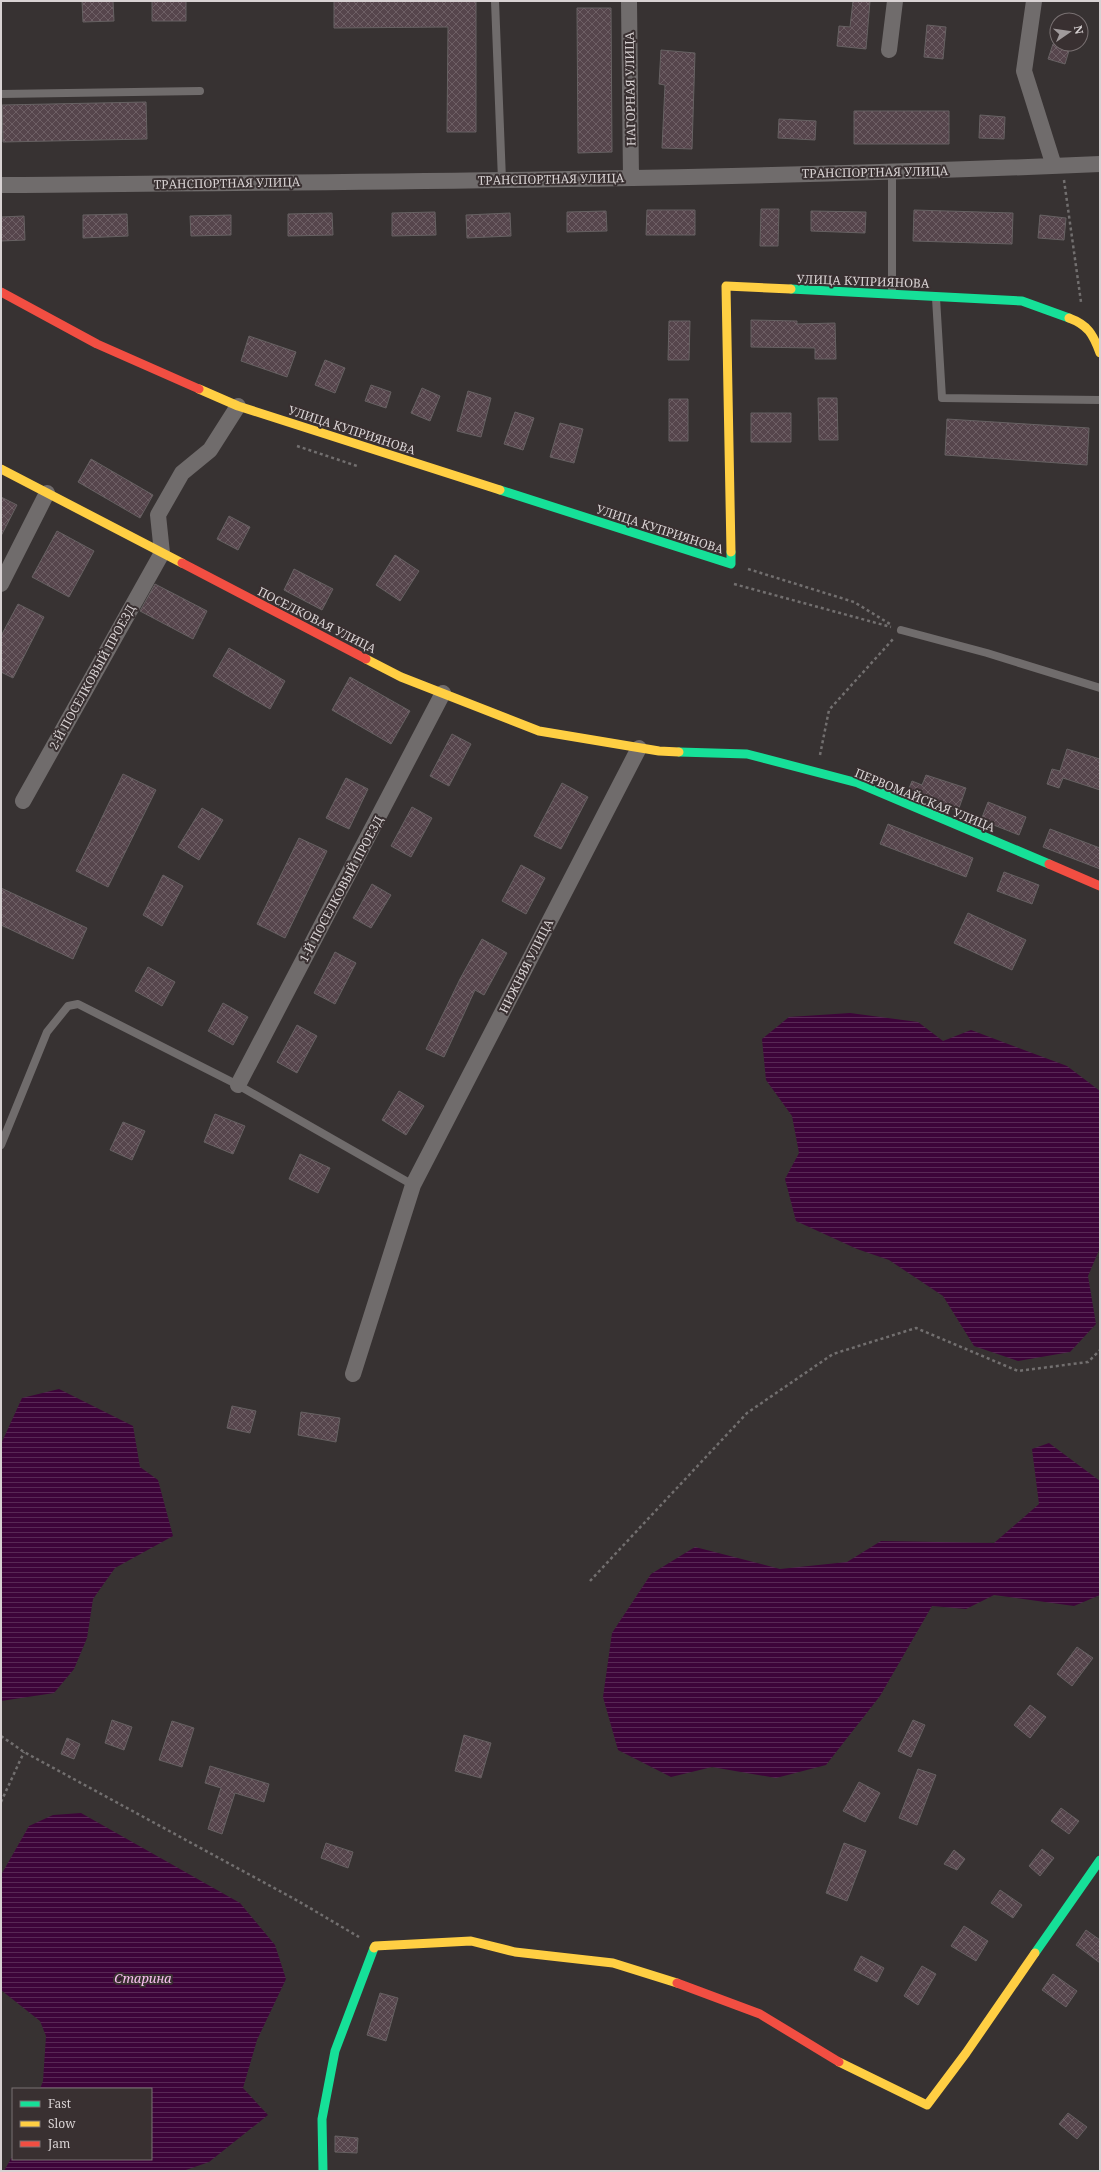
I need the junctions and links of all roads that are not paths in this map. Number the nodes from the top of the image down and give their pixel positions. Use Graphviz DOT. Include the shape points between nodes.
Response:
graph roads {
  1 [pos="495,1"];
  2 [pos="629,1"];
  3 [pos="895,1"];
  4 [pos="1034,1"];
  5 [pos="889,50"];
  6 [pos="200,91"];
  7 [pos="1,94"];
  8 [pos="1100,164"];
  9 [pos="1058,166"];
  10 [pos="892,173"];
  11 [pos="632,178"];
  12 [pos="502,180"];
  13 [pos="1,185"];
  14 [pos="1,292"];
  15 [pos="892,296"];
  16 [pos="936,296"];
  17 [pos="1098,339"];
  18 [pos="1100,352"];
  19 [pos="1100,400"];
  20 [pos="238,406"];
  21 [pos="1,469"];
  22 [pos="47,493"];
  23 [pos="162,553"];
  24 [pos="1,584"];
  25 [pos="901,630"];
  26 [pos="1100,688"];
  27 [pos="443,693"];
  28 [pos="639,748"];
  29 [pos="23,801"];
  30 [pos="1100,886"];
  31 [pos="238,1086"];
  32 [pos="1,1145"];
  33 [pos="413,1185"];
  34 [pos="353,1374"];
  35 [pos="1100,1860"];
  36 [pos="323,2171"];
  1 -- 12 [label="lane"];
  2 -- 11 [label="street, НАГОРНАЯ УЛИЦА"];
  3 -- 5 [label="street"];
  4 -- 9 [label="street" via="1024,71"];
  6 -- 7 [label="lane"];
  8 -- 9 [label="street, ТРАНСПОРТНАЯ УЛИЦА"];
  9 -- 10 [label="street, ТРАНСПОРТНАЯ УЛИЦА"];
  10 -- 11 [label="street, ТРАНСПОРТНАЯ УЛИЦА"];
  10 -- 15 [label="lane"];
  11 -- 12 [label="street, ТРАНСПОРТНАЯ УЛИЦА"];
  12 -- 13 [label="street, ТРАНСПОРТНАЯ УЛИЦА"];
  14 -- 20 [label="street, УЛИЦА КУПРИЯНОВА" via="97,344"];
  15 -- 16 [label="street, УЛИЦА КУПРИЯНОВА"];
  15 -- 20 [label="street, УЛИЦА КУПРИЯНОВА" via="726,286 730,564"];
  16 -- 17 [label="street, УЛИЦА КУПРИЯНОВА" via="1022,301 1083,323"];
  16 -- 19 [label="lane" via="942,398"];
  17 -- 18 [label="street"];
  20 -- 23 [label="street" via="210,450 182,473 158,515"];
  21 -- 22 [label="street, ПОСЕЛКОВАЯ УЛИЦА"];
  22 -- 23 [label="street, ПОСЕЛКОВАЯ УЛИЦА"];
  22 -- 24 [label="street"];
  23 -- 27 [label="street, ПОСЕЛКОВАЯ УЛИЦА" via="400,677"];
  23 -- 29 [label="street, 2-Й ПОСЕЛКОВЫЙ ПРОЕЗД"];
  25 -- 26 [label="lane"];
  27 -- 28 [label="street, ПОСЕЛКОВАЯ УЛИЦА" via="539,731"];
  27 -- 31 [label="street, 1-Й ПОСЕЛКОВЫЙ ПРОЕЗД"];
  28 -- 30 [label="street, ПЕРВОМАЙСКАЯ УЛИЦА" via="747,754 858,784"];
  28 -- 33 [label="street, НИЖНЯЯ УЛИЦА"];
  31 -- 32 [label="lane" via="78,1004 68,1006 47,1032"];
  31 -- 33 [label="lane"];
  33 -- 34 [label="street, НИЖНЯЯ УЛИЦА"];
  35 -- 36 [label="street" via="927,2105 834,2058 760,2014 701,1991 613,1963 515,1952 472,1942 375,1946 334,2051 322,2119"];
}
